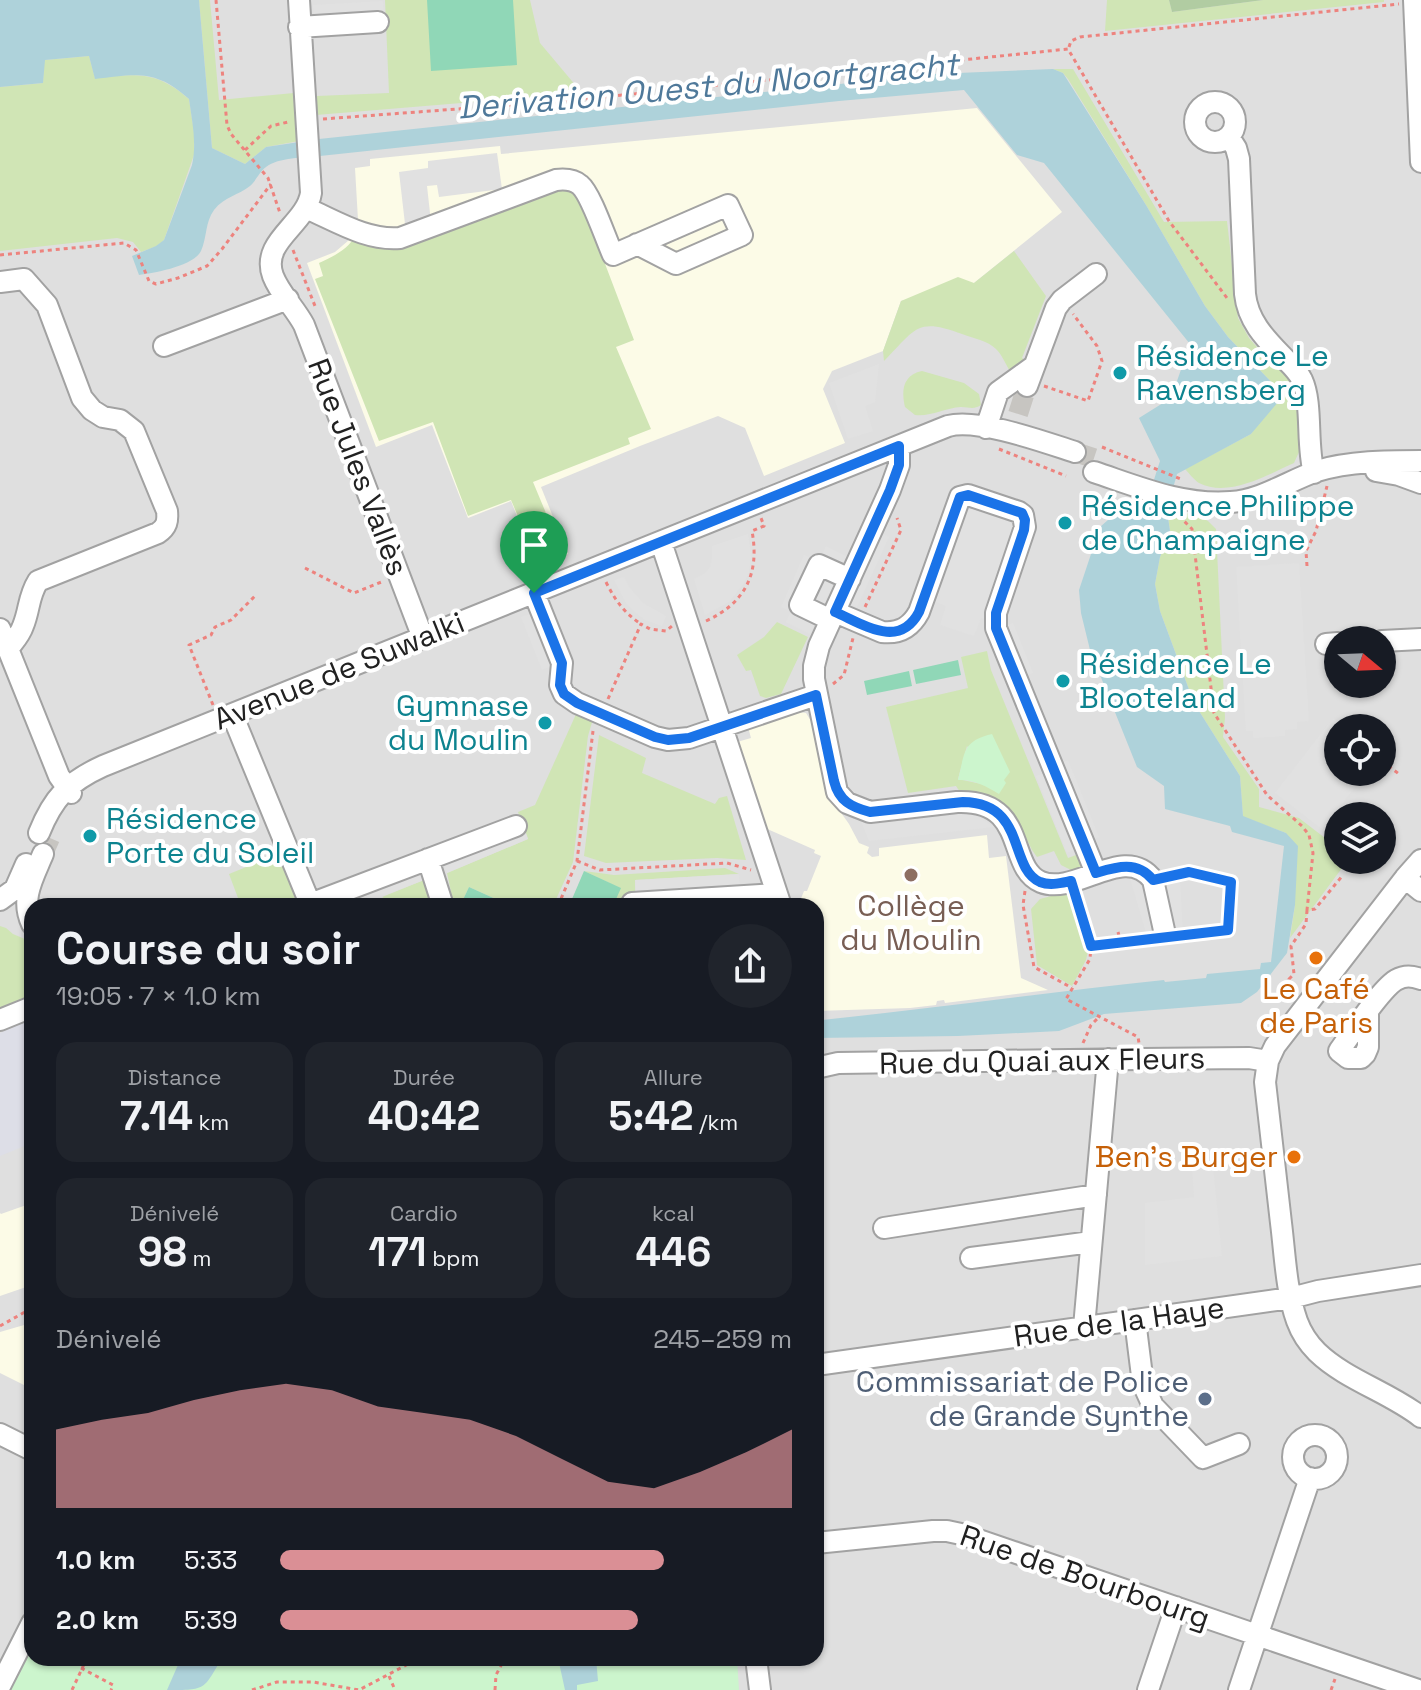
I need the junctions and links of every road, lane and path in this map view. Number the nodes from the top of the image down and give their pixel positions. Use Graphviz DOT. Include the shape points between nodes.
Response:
graph roads {
  1 [pos="216,0"];
  2 [pos="299,0"];
  3 [pos="1414,1"];
  4 [pos="378,22"];
  5 [pos="299,27"];
  6 [pos="1068,49"];
  7 [pos="306,126"];
  8 [pos="1229,137"];
  9 [pos="245,150"];
  10 [pos="1421,162"];
  11 [pos="268,178"];
  12 [pos="271,184"];
  13 [pos="306,208"];
  14 [pos="637,244"];
  15 [pos="0,255"];
  16 [pos="1096,274"];
  17 [pos="0,282"];
  18 [pos="288,299"];
  19 [pos="1062,300"];
  20 [pos="1250,314"];
  21 [pos="164,346"];
  22 [pos="1030,377"];
  23 [pos="986,428"];
  24 [pos="1009,434"];
  25 [pos="899,446"];
  26 [pos="1098,460"];
  27 [pos="1421,461"];
  28 [pos="1071,464"];
  29 [pos="1328,469"];
  30 [pos="1151,479"];
  31 [pos="1421,483"];
  32 [pos="1175,493"];
  33 [pos="760,514"];
  34 [pos="897,516"];
  35 [pos="661,542"];
  36 [pos="1307,566"];
  37 [pos="305,568"];
  38 [pos="593,569"];
  39 [pos="399,575"];
  40 [pos="850,579"];
  41 [pos="534,593"];
  42 [pos="255,596"];
  43 [pos="864,610"];
  44 [pos="833,616"];
  45 [pos="688,623"];
  46 [pos="641,624"];
  47 [pos="856,626"];
  48 [pos="0,629"];
  49 [pos="423,638"];
  50 [pos="1421,639"];
  51 [pos="1396,640"];
  52 [pos="4,646"];
  53 [pos="821,692"];
  54 [pos="601,714"];
  55 [pos="225,717"];
  56 [pos="722,728"];
  57 [pos="1396,772"];
  58 [pos="1399,774"];
  59 [pos="69,790"];
  60 [pos="516,826"];
  61 [pos="41,844"];
  62 [pos="428,859"];
  63 [pos="1421,860"];
  64 [pos="577,861"];
  65 [pos="769,870"];
  66 [pos="1096,873"];
  67 [pos="1343,875"];
  68 [pos="1035,877"];
  69 [pos="1153,880"];
  70 [pos="1071,881"];
  71 [pos="1413,884"];
  72 [pos="27,898"];
  73 [pos="308,898"];
  74 [pos="329,898"];
  75 [pos="440,898"];
  76 [pos="561,898"];
  77 [pos="778,898"];
  78 [pos="0,900"];
  79 [pos="1307,910"];
  80 [pos="0,912"];
  81 [pos="24,922"];
  82 [pos="1118,932"];
  83 [pos="1165,935"];
  84 [pos="1121,943"];
  85 [pos="1091,946"];
  86 [pos="1421,979"];
  87 [pos="1072,988"];
  88 [pos="1291,992"];
  89 [pos="24,1010"];
  90 [pos="1368,1013"];
  91 [pos="1100,1016"];
  92 [pos="0,1020"];
  93 [pos="1108,1059"];
  94 [pos="1141,1059"];
  95 [pos="1076,1060"];
  96 [pos="1268,1061"];
  97 [pos="824,1066"];
  98 [pos="1096,1195"];
  99 [pos="884,1228"];
  100 [pos="1091,1242"];
  101 [pos="971,1258"];
  102 [pos="1421,1275"];
  103 [pos="1291,1298"];
  104 [pos="24,1312"];
  105 [pos="1135,1320"];
  106 [pos="0,1326"];
  107 [pos="1084,1327"];
  108 [pos="824,1364"];
  109 [pos="1421,1417"];
  110 [pos="0,1434"];
  111 [pos="1239,1444"];
  112 [pos="24,1446"];
  113 [pos="1310,1478"];
  114 [pos="824,1542"];
  115 [pos="1176,1607"];
  116 [pos="1257,1635"];
  117 [pos="24,1638"];
  118 [pos="405,1666"];
  119 [pos="501,1666"];
  120 [pos="757,1666"];
  121 [pos="81,1668"];
  122 [pos="3,1676"];
  123 [pos="389,1676"];
  124 [pos="1411,1688"];
  125 [pos="72,1690"];
  126 [pos="111,1690"];
  127 [pos="252,1690"];
  128 [pos="395,1690"];
  129 [pos="495,1690"];
  130 [pos="760,1690"];
  131 [pos="1148,1690"];
  132 [pos="1239,1690"];
  1 -- 9 [label="path" via="226,120"];
  2 -- 5 [label="street"];
  3 -- 6 [label="path" via="1080,37"];
  3 -- 10 [label="street"];
  4 -- 5 [label="street"];
  5 -- 7 [label="street"];
  6 -- 7 [label="path"];
  6 -- 20 [label="path" via="1169,221 1230,301"];
  7 -- 9 [label="path" via="274,124"];
  7 -- 13 [label="street" via="311,193"];
  8 -- 20 [label="street" via="1239,159"];
  9 -- 11 [label="path"];
  12 -- 15 [label="path" via="207,266 156,284 149,281 136,250 118,242"];
  13 -- 14 [label="street" via="369,235 400,238 564,179 587,194 613,255"];
  13 -- 18 [label="street, Rue Jules Vallès" via="272,255 272,272"];
  16 -- 19 [label="street"];
  17 -- 52 [label="street" via="24,279 47,305 82,398 103,417 120,420 134,431 168,521 158,533 38,581 17,637"];
  18 -- 21 [label="street"];
  18 -- 39 [label="street, Rue Jules Vallès" via="304,325"];
  19 -- 22 [label="street"];
  19 -- 22 [label="path" via="1097,346 1102,361 1088,401"];
  20 -- 29 [label="street" via="1303,383 1310,457"];
  22 -- 23 [label="street" via="998,392"];
  23 -- 24 [label="street, Avenue de Suwalki"];
  23 -- 25 [label="street, Avenue de Suwalki" via="954,424"];
  24 -- 28 [label="street, Avenue de Suwalki"];
  24 -- 28 [label="path"];
  25 -- 35 [label="street, Avenue de Suwalki"];
  25 -- 40 [label="street" via="896,474"];
  26 -- 30 [label="street"];
  26 -- 30 [label="path"];
  27 -- 29 [label="street"];
  29 -- 31 [label="street" via="1393,473"];
  29 -- 32 [label="street" via="1235,502 1196,502"];
  29 -- 36 [label="path" via="1316,531 1306,551"];
  30 -- 32 [label="street"];
  30 -- 32 [label="path"];
  32 -- 79 [label="path" via="1192,529 1214,713 1267,795 1311,841"];
  33 -- 45 [label="path" via="764,526 752,531 754,561 745,590 723,613"];
  34 -- 43 [label="path" via="901,530"];
  35 -- 38 [label="street, Avenue de Suwalki"];
  35 -- 45 [label="street"];
  37 -- 39 [label="path" via="354,593"];
  38 -- 41 [label="street, Avenue de Suwalki"];
  38 -- 46 [label="path" via="627,615"];
  39 -- 49 [label="street, Rue Jules Vallès"];
  40 -- 44 [label="street"];
  40 -- 44 [label="street" via="819,565 800,605"];
  41 -- 49 [label="street, Avenue de Suwalki"];
  41 -- 54 [label="street" via="562,663 562,691"];
  42 -- 55 [label="path" via="211,635 189,645"];
  44 -- 53 [label="street" via="816,659 814,679"];
  44 -- 66 [label="street" via="882,632 908,626 920,608 962,496 1025,517 995,620"];
  45 -- 46 [label="path" via="666,631"];
  45 -- 56 [label="street"];
  46 -- 54 [label="path"];
  47 -- 53 [label="path" via="844,675"];
  48 -- 52 [label="street"];
  49 -- 55 [label="street, Avenue de Suwalki"];
  50 -- 51 [label="street"];
  52 -- 59 [label="street"];
  53 -- 56 [label="street"];
  53 -- 68 [label="street" via="834,781 842,800 875,812 963,802 985,806 1005,822"];
  54 -- 56 [label="street" via="668,740"];
  54 -- 64 [label="path" via="592,732"];
  55 -- 59 [label="street, Avenue de Suwalki" via="95,770"];
  55 -- 73 [label="street"];
  56 -- 65 [label="street"];
  57 -- 58 [label="path"];
  59 -- 61 [label="street, Avenue de Suwalki"];
  60 -- 62 [label="street"];
  61 -- 72 [label="street, Avenue de Suwalki"];
  61 -- 78 [label="street, Avenue de Suwalki" via="17,886"];
  62 -- 74 [label="street"];
  62 -- 75 [label="street"];
  63 -- 71 [label="street"];
  64 -- 65 [label="path" via="600,870 727,863"];
  64 -- 76 [label="path"];
  65 -- 77 [label="street"];
  66 -- 69 [label="street" via="1126,866"];
  66 -- 70 [label="street"];
  67 -- 79 [label="path" via="1315,909"];
  68 -- 70 [label="street" via="1055,884"];
  68 -- 87 [label="path" via="1023,905 1034,967"];
  69 -- 83 [label="street"];
  69 -- 83 [label="path" via="1189,872 1231,882 1228,930"];
  70 -- 85 [label="path"];
  71 -- 96 [label="street" via="1275,1046"];
  79 -- 88 [label="path" via="1306,924 1291,946"];
  80 -- 81 [label="street"];
  82 -- 84 [label="path"];
  83 -- 84 [label="path"];
  84 -- 85 [label="path"];
  85 -- 87 [label="path" via="1090,959"];
  86 -- 90 [label="street" via="1396,980"];
  87 -- 91 [label="path" via="1066,999"];
  89 -- 92 [label="street"];
  91 -- 94 [label="path" via="1138,1037"];
  91 -- 95 [label="path"];
  93 -- 94 [label="street, Rue du Quai aux Fleurs"];
  93 -- 95 [label="street, Rue du Quai aux Fleurs"];
  93 -- 98 [label="street"];
  94 -- 96 [label="street, Rue du Quai aux Fleurs"];
  95 -- 97 [label="street, Rue du Quai aux Fleurs"];
  96 -- 103 [label="street" via="1266,1094"];
  98 -- 99 [label="street"];
  98 -- 100 [label="street"];
  100 -- 101 [label="street"];
  100 -- 107 [label="street"];
  102 -- 103 [label="street, Rue de la Haye"];
  103 -- 105 [label="street, Rue de la Haye"];
  103 -- 109 [label="street" via="1301,1330 1319,1354"];
  104 -- 106 [label="path"];
  105 -- 107 [label="street, Rue de la Haye"];
  105 -- 111 [label="street" via="1143,1384 1153,1406 1203,1458"];
  107 -- 108 [label="street, Rue de la Haye"];
  110 -- 112 [label="street"];
  113 -- 116 [label="street"];
  114 -- 115 [label="street, Rue de Bourbourg" via="947,1531"];
  115 -- 116 [label="street, Rue de Bourbourg"];
  115 -- 131 [label="street"];
  116 -- 124 [label="street, Rue de Bourbourg"];
  116 -- 132 [label="street"];
  117 -- 122 [label="street"];
  118 -- 123 [label="path"];
  119 -- 129 [label="path"];
  120 -- 130 [label="street"];
  121 -- 125 [label="path"];
  121 -- 126 [label="path" via="113,1685"];
  123 -- 127 [label="path" via="359,1690 313,1682 277,1682"];
  123 -- 128 [label="path"];
}
